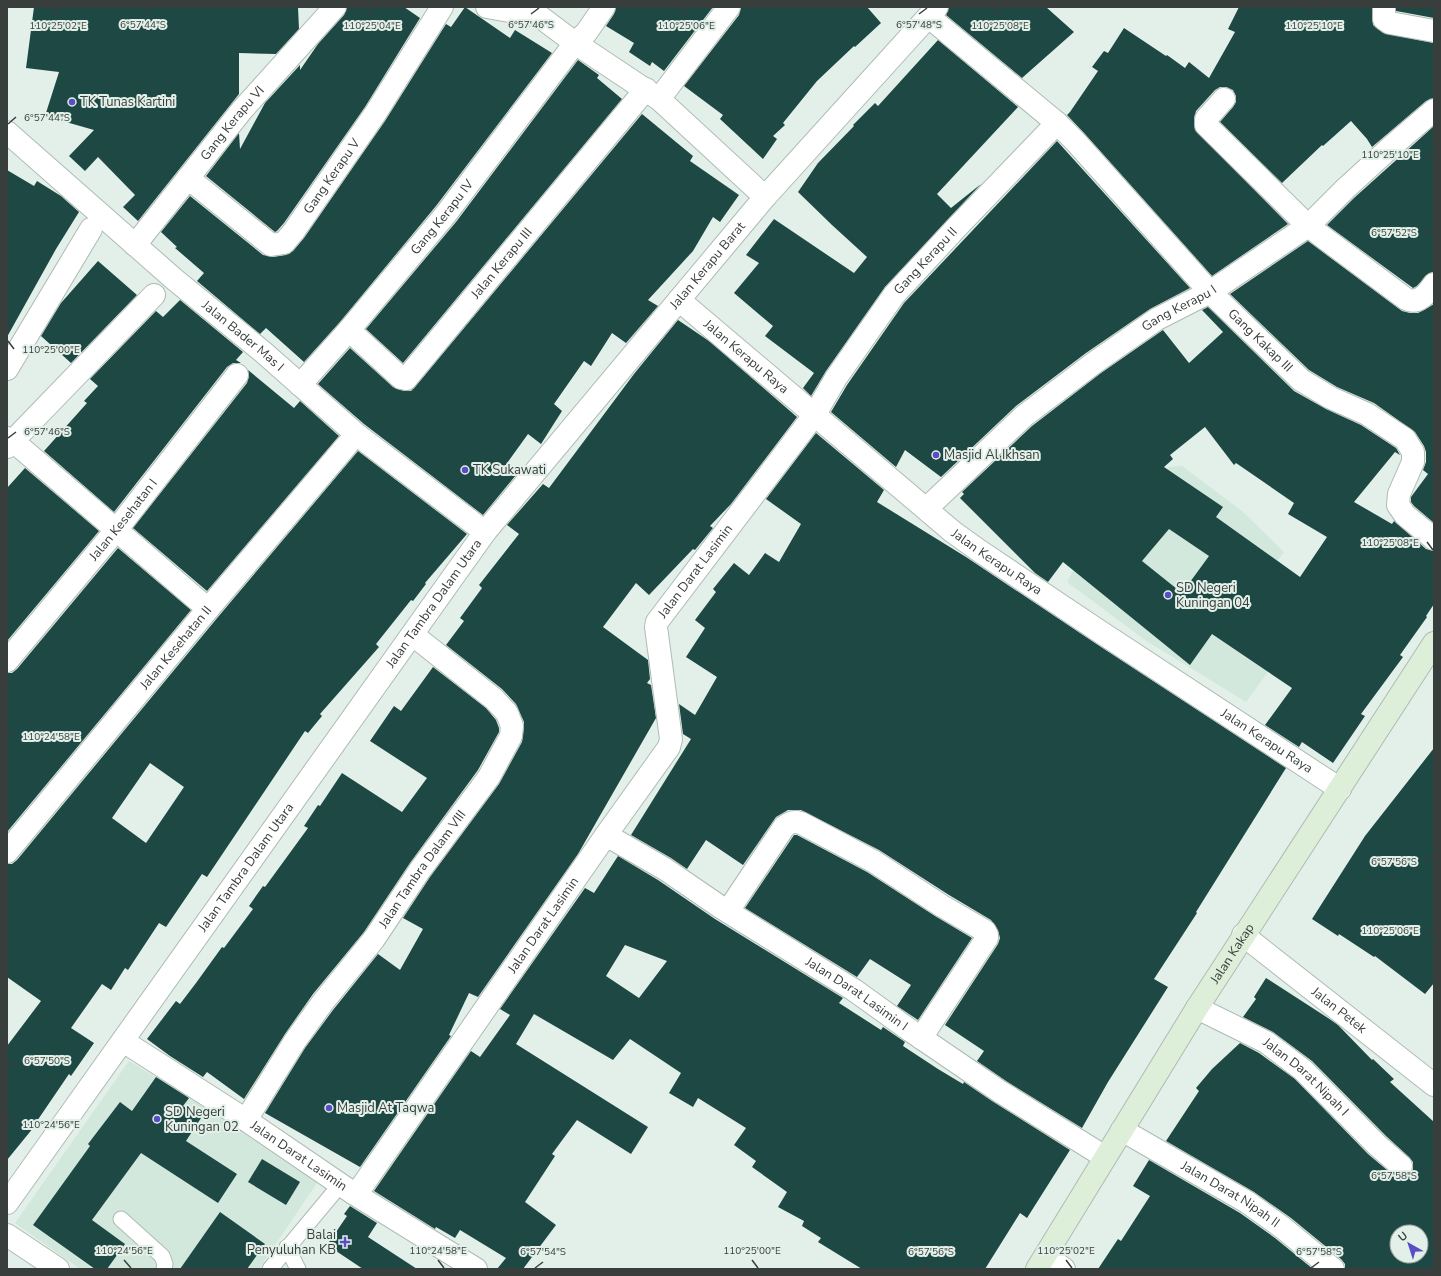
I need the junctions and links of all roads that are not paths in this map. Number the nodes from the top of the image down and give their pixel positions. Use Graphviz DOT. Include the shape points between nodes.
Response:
graph roads {
  1 [pos="335,7"];
  2 [pos="442,7"];
  3 [pos="487,7"];
  4 [pos="604,7"];
  5 [pos="729,7"];
  6 [pos="540,12"];
  7 [pos="933,12"];
  8 [pos="1384,13"];
  9 [pos="1434,31"];
  10 [pos="575,43"];
  11 [pos="652,94"];
  12 [pos="1224,99"];
  13 [pos="1434,110"];
  14 [pos="1057,123"];
  15 [pos="7,132"];
  16 [pos="188,178"];
  17 [pos="765,197"];
  18 [pos="1308,226"];
  19 [pos="91,229"];
  20 [pos="135,245"];
  21 [pos="1434,284"];
  22 [pos="1210,292"];
  23 [pos="154,295"];
  24 [pos="679,300"];
  25 [pos="349,330"];
  26 [pos="7,369"];
  27 [pos="237,375"];
  28 [pos="300,385"];
  29 [pos="815,414"];
  30 [pos="9,442"];
  31 [pos="348,445"];
  32 [pos="927,508"];
  33 [pos="117,529"];
  34 [pos="486,532"];
  35 [pos="1434,539"];
  36 [pos="208,609"];
  37 [pos="413,635"];
  38 [pos="1434,643"];
  39 [pos="7,661"];
  40 [pos="1340,788"];
  41 [pos="606,835"];
  42 [pos="7,852"];
  43 [pos="728,911"];
  44 [pos="1243,936"];
  45 [pos="1197,1008"];
  46 [pos="921,1038"];
  47 [pos="123,1041"];
  48 [pos="1434,1085"];
  49 [pos="246,1120"];
  50 [pos="1122,1130"];
  51 [pos="1105,1157"];
  52 [pos="1401,1166"];
  53 [pos="347,1189"];
  54 [pos="9,1197"];
  55 [pos="121,1218"];
  56 [pos="7,1235"];
  57 [pos="287,1247"];
  58 [pos="1042,1263"];
  59 [pos="58,1269"];
  60 [pos="164,1269"];
  61 [pos="270,1269"];
  62 [pos="298,1269"];
  63 [pos="476,1269"];
  64 [pos="1064,1269"];
  65 [pos="1332,1269"];
  1 -- 16 [label="street, Gang Kerapu VI" via="242,110"];
  2 -- 16 [label="street, Gang Kerapu V" via="375,114 284,243 271,245"];
  3 -- 6 [label="street"];
  4 -- 10 [label="street, Gang Kerapu IV" via="586,33"];
  5 -- 11 [label="street"];
  6 -- 10 [label="street"];
  7 -- 14 [label="street, Gang Kakap III"];
  7 -- 17 [label="street, Jalan Kerapu Barat"];
  8 -- 9 [label="street" via="1390,23"];
  10 -- 11 [label="street"];
  10 -- 25 [label="street, Gang Kerapu IV" via="446,214"];
  11 -- 17 [label="street"];
  11 -- 25 [label="street, Jalan Kerapu III" via="406,379 401,378"];
  12 -- 18 [label="street" via="1206,119 1206,126"];
  13 -- 18 [label="street, Gang Kerapu I" via="1344,189"];
  14 -- 22 [label="street, Gang Kakap III"];
  14 -- 29 [label="street, Gang Kerapu II" via="894,295 836,378"];
  15 -- 20 [label="street, Jalan Bader Mas I"];
  16 -- 20 [label="street, Gang Kerapu VI"];
  17 -- 24 [label="street, Jalan Kerapu Barat"];
  18 -- 21 [label="street" via="1412,302 1419,300"];
  18 -- 22 [label="street, Gang Kerapu I"];
  19 -- 26 [label="street"];
  20 -- 28 [label="street, Jalan Bader Mas I"];
  22 -- 32 [label="street, Gang Kerapu I" via="1157,319 1024,416"];
  22 -- 35 [label="street, Gang Kakap III" via="1301,380 1331,398 1366,414 1405,439 1413,452 1413,462 1399,494 1398,505 1405,516"];
  23 -- 30 [label="street"];
  24 -- 29 [label="street, Jalan Kerapu Raya"];
  24 -- 34 [label="street, Jalan Kerapu Barat"];
  25 -- 28 [label="street, Gang Kerapu IV"];
  27 -- 33 [label="street, Jalan Kesehatan I"];
  28 -- 34 [label="street, Jalan Bader Mas I" via="356,434"];
  29 -- 32 [label="street, Jalan Kerapu Raya"];
  29 -- 41 [label="street, Jalan Darat Lasimin" via="657,622 670,743"];
  30 -- 33 [label="street"];
  31 -- 36 [label="street, Jalan Kesehatan II"];
  32 -- 40 [label="street, Jalan Kerapu Raya" via="953,532 981,552"];
  33 -- 36 [label="street"];
  33 -- 39 [label="street, Jalan Kesehatan I"];
  34 -- 37 [label="street, Jalan Tambra Dalam Utara"];
  36 -- 42 [label="street, Jalan Kesehatan II"];
  37 -- 47 [label="street, Jalan Tambra Dalam Utara"];
  37 -- 49 [label="street, Jalan Tambra Dalam VIII" via="507,712 512,726 511,736 489,777 420,870 374,939 295,1041"];
  38 -- 40 [label="street, Jalan Kakap"];
  40 -- 44 [label="street, Jalan Kakap"];
  41 -- 43 [label="street, Jalan Darat Lasimin I" via="665,868"];
  41 -- 53 [label="street, Jalan Darat Lasimin" via="360,1189"];
  43 -- 46 [label="street, Jalan Darat Lasimin I" via="854,990"];
  43 -- 46 [label="street" via="784,827 790,822 796,822 873,861 985,931 987,938"];
  44 -- 45 [label="street, Jalan Kakap"];
  44 -- 48 [label="street, Jalan Petek"];
  45 -- 50 [label="street, Jalan Kakap"];
  45 -- 52 [label="street, Jalan Darat Nipah I" via="1266,1042 1303,1070"];
  46 -- 51 [label="street, Jalan Darat Lasimin I" via="999,1091"];
  47 -- 49 [label="street, Jalan Darat Lasimin"];
  47 -- 54 [label="street, Jalan Tambra Dalam Utara"];
  49 -- 53 [label="street, Jalan Darat Lasimin"];
  50 -- 51 [label="street, Jalan Kakap"];
  50 -- 65 [label="street, Jalan Darat Nipah II" via="1247,1202"];
  51 -- 58 [label="street, Jalan Kakap"];
  53 -- 57 [label="lane"];
  53 -- 63 [label="street"];
  55 -- 60 [label="lane" via="162,1256"];
  56 -- 59 [label="street"];
  57 -- 61 [label="lane"];
  57 -- 62 [label="lane"];
  58 -- 64 [label="street"];
}
